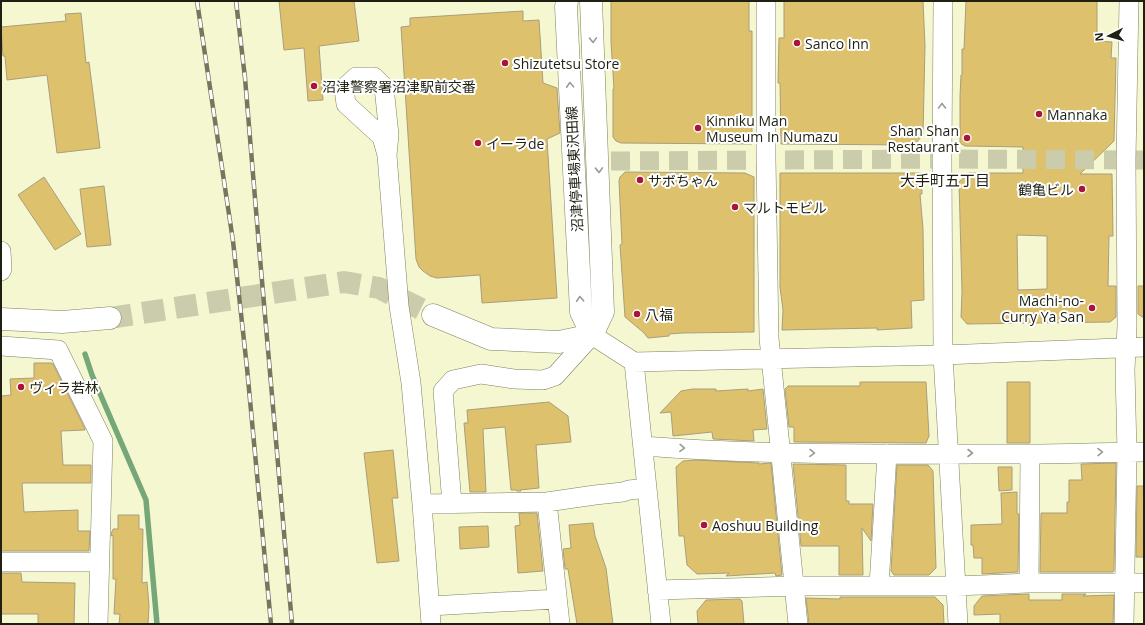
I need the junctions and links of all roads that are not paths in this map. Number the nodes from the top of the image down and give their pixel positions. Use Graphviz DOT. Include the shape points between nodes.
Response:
graph roads {
  1 [pos="591,1"];
  2 [pos="766,1"];
  3 [pos="943,1"];
  4 [pos="1129,1"];
  5 [pos="565,3"];
  6 [pos="387,155"];
  7 [pos="1,251"];
  8 [pos="1,270"];
  9 [pos="433,315"];
  10 [pos="110,318"];
  11 [pos="1,319"];
  12 [pos="592,335"];
  13 [pos="1,346"];
  14 [pos="1144,347"];
  15 [pos="1125,348"];
  16 [pos="943,355"];
  17 [pos="770,359"];
  18 [pos="634,362"];
  19 [pos="643,446"];
  20 [pos="780,452"];
  21 [pos="1135,452"];
  22 [pos="948,453"];
  23 [pos="887,454"];
  24 [pos="1030,454"];
  25 [pos="647,488"];
  26 [pos="547,502"];
  27 [pos="422,504"];
  28 [pos="452,504"];
  29 [pos="1,562"];
  30 [pos="100,562"];
  31 [pos="1029,583"];
  32 [pos="1124,583"];
  33 [pos="1144,583"];
  34 [pos="795,586"];
  35 [pos="879,586"];
  36 [pos="956,586"];
  37 [pos="657,590"];
  38 [pos="558,599"];
  39 [pos="431,615"];
  40 [pos="98,624"];
  41 [pos="560,624"];
  42 [pos="662,624"];
  43 [pos="798,624"];
  44 [pos="958,624"];
  45 [pos="1124,624"];
  1 -- 12 [label="main road, 沼津停車場東沢田線, one-way" via="603,312"];
  2 -- 17 [label="street"];
  16 -- 3 [label="street, one-way"];
  4 -- 15 [label="street"];
  12 -- 5 [label="main road, 沼津停車場東沢田線, one-way" via="581,312"];
  6 -- 27 [label="street" via="399,306 411,383"];
  7 -- 8 [label="street"];
  9 -- 12 [label="main road" via="491,339 559,342"];
  10 -- 11 [label="main road" via="62,322"];
  12 -- 18 [label="street"];
  12 -- 28 [label="street" via="555,376 543,380 482,374 453,380 443,391"];
  13 -- 30 [label="street" via="58,350 103,441"];
  14 -- 15 [label="street"];
  15 -- 16 [label="street"];
  15 -- 21 [label="street"];
  16 -- 17 [label="street"];
  16 -- 22 [label="street"];
  17 -- 18 [label="street"];
  17 -- 20 [label="street"];
  18 -- 19 [label="street"];
  19 -- 20 [label="street, one-way"];
  19 -- 25 [label="street"];
  20 -- 23 [label="street, one-way"];
  20 -- 34 [label="street"];
  24 -- 21 [label="street, one-way"];
  21 -- 32 [label="street"];
  22 -- 23 [label="street"];
  22 -- 24 [label="street, one-way"];
  22 -- 36 [label="street"];
  23 -- 35 [label="street"];
  24 -- 31 [label="street"];
  25 -- 26 [label="street"];
  25 -- 37 [label="street"];
  26 -- 28 [label="street"];
  26 -- 38 [label="street"];
  27 -- 28 [label="street"];
  27 -- 39 [label="street"];
  29 -- 30 [label="street"];
  30 -- 40 [label="street"];
  31 -- 32 [label="street"];
  31 -- 36 [label="street"];
  32 -- 33 [label="street"];
  32 -- 45 [label="street"];
  34 -- 35 [label="street"];
  34 -- 37 [label="street"];
  34 -- 43 [label="street"];
  35 -- 36 [label="street"];
  36 -- 44 [label="street"];
  37 -- 42 [label="street"];
  38 -- 39 [label="street"];
  38 -- 41 [label="street"];
}
